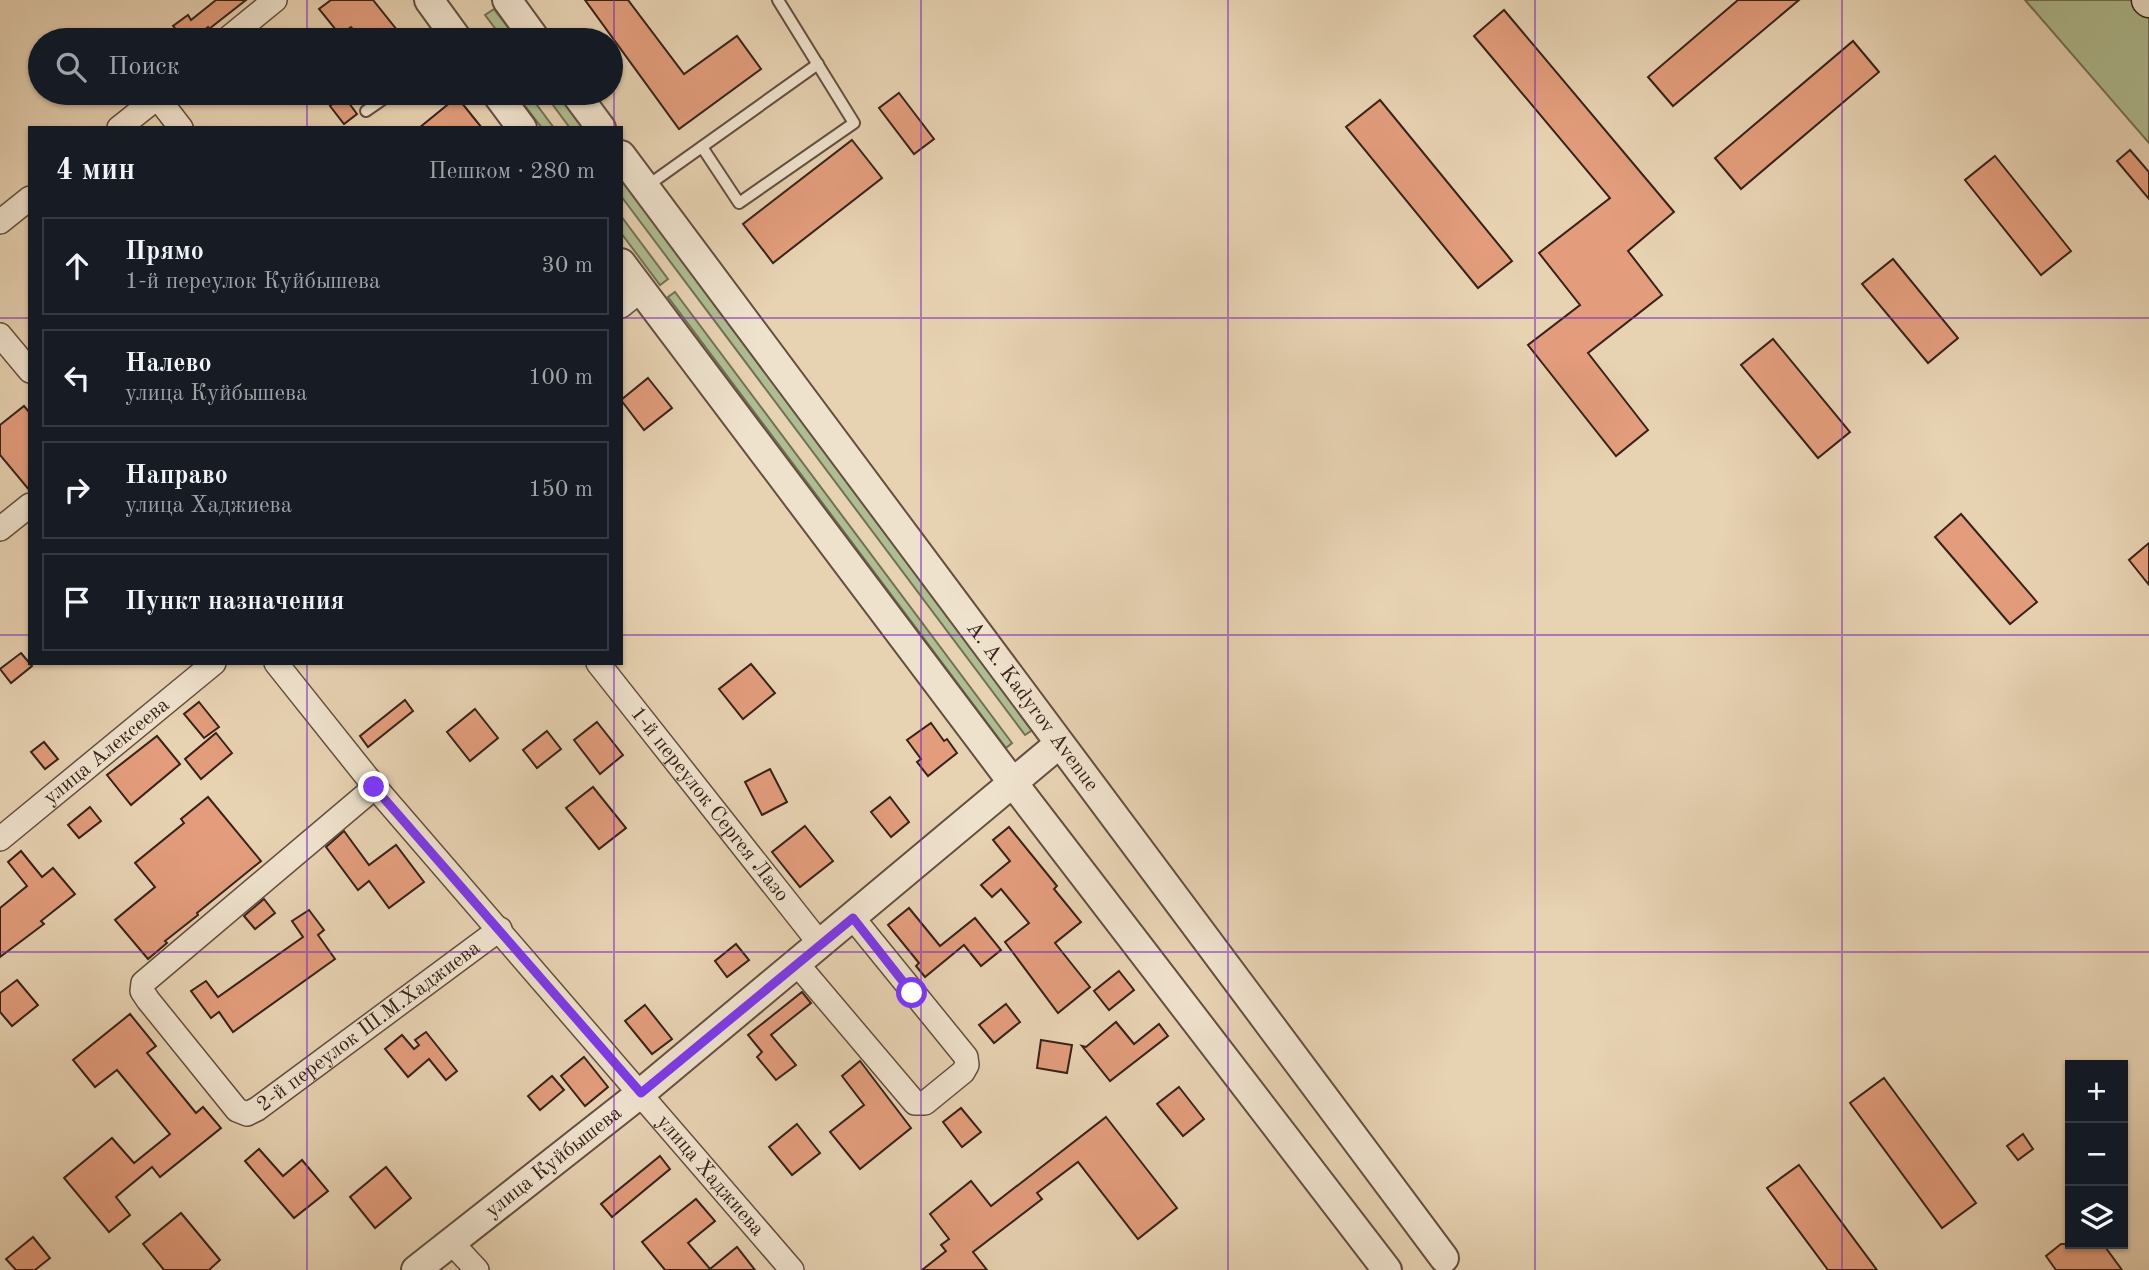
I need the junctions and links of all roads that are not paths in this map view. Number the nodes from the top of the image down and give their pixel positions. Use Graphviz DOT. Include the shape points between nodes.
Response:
graph roads {
  1 [pos="275,0"];
  2 [pos="506,0"];
  3 [pos="778,0"];
  4 [pos="436,3"];
  5 [pos="241,28"];
  6 [pos="451,28"];
  7 [pos="527,28"];
  8 [pos="818,64"];
  9 [pos="148,105"];
  10 [pos="166,105"];
  11 [pos="375,105"];
  12 [pos="505,105"];
  13 [pos="584,105"];
  14 [pos="366,111"];
  15 [pos="121,126"];
  16 [pos="180,126"];
  17 [pos="521,126"];
  18 [pos="600,126"];
  19 [pos="702,147"];
  20 [pos="623,158"];
  21 [pos="646,187"];
  22 [pos="28,200"];
  23 [pos="0,222"];
  24 [pos="623,271"];
  25 [pos="631,298"];
  26 [pos="0,335"];
  27 [pos="28,369"];
  28 [pos="28,507"];
  29 [pos="0,529"];
  30 [pos="212,665"];
  31 [pos="278,665"];
  32 [pos="600,665"];
  33 [pos="1059,744"];
  34 [pos="1013,783"];
  35 [pos="374,787"];
  36 [pos="0,839"];
  37 [pos="853,918"];
  38 [pos="500,929"];
  39 [pos="821,945"];
  40 [pos="798,965"];
  41 [pos="641,1093"];
  42 [pos="450,1241"];
  43 [pos="1441,1266"];
  44 [pos="415,1270"];
  45 [pos="477,1270"];
  46 [pos="792,1270"];
  47 [pos="1387,1270"];
  1 -- 5 [label="street"];
  2 -- 7 [label="street"];
  3 -- 8 [label="lane"];
  4 -- 6 [label="street"];
  8 -- 19 [label="lane"];
  8 -- 19 [label="lane" via="854,123 739,203"];
  9 -- 15 [label="street"];
  10 -- 16 [label="street"];
  11 -- 14 [label="lane"];
  12 -- 17 [label="street"];
  13 -- 18 [label="street"];
  19 -- 21 [label="lane"];
  20 -- 21 [label="street, A. A. Kadyrov Avenue"];
  21 -- 33 [label="street, A. A. Kadyrov Avenue"];
  22 -- 23 [label="street"];
  24 -- 25 [label="street"];
  25 -- 34 [label="street"];
  26 -- 27 [label="street"];
  28 -- 29 [label="street"];
  30 -- 36 [label="street, улица Алексеева"];
  31 -- 35 [label="street, улица Хаджиева"];
  32 -- 39 [label="street, 1-й переулок Сергея Лазо"];
  33 -- 34 [label="street, улица Куйбышева"];
  33 -- 43 [label="street, A. A. Kadyrov Avenue"];
  34 -- 37 [label="street, улица Куйбышева"];
  34 -- 47 [label="street"];
  35 -- 38 [label="street, улица Хаджиева"];
  35 -- 38 [label="street, 2-й переулок Ш.М.Хаджиева" via="143,983 148,1000 237,1110 247,1114 257,1109"];
  37 -- 39 [label="street, улица Куйбышева"];
  37 -- 40 [label="street" via="966,1057 963,1072 925,1103 915,1103"];
  38 -- 41 [label="street, улица Хаджиева"];
  39 -- 40 [label="street, улица Куйбышева"];
  40 -- 41 [label="street, улица Куйбышева"];
  41 -- 42 [label="street, улица Куйбышева"];
  41 -- 46 [label="street, улица Хаджиева"];
  42 -- 44 [label="street, улица Куйбышева"];
  42 -- 45 [label="street"];
}
